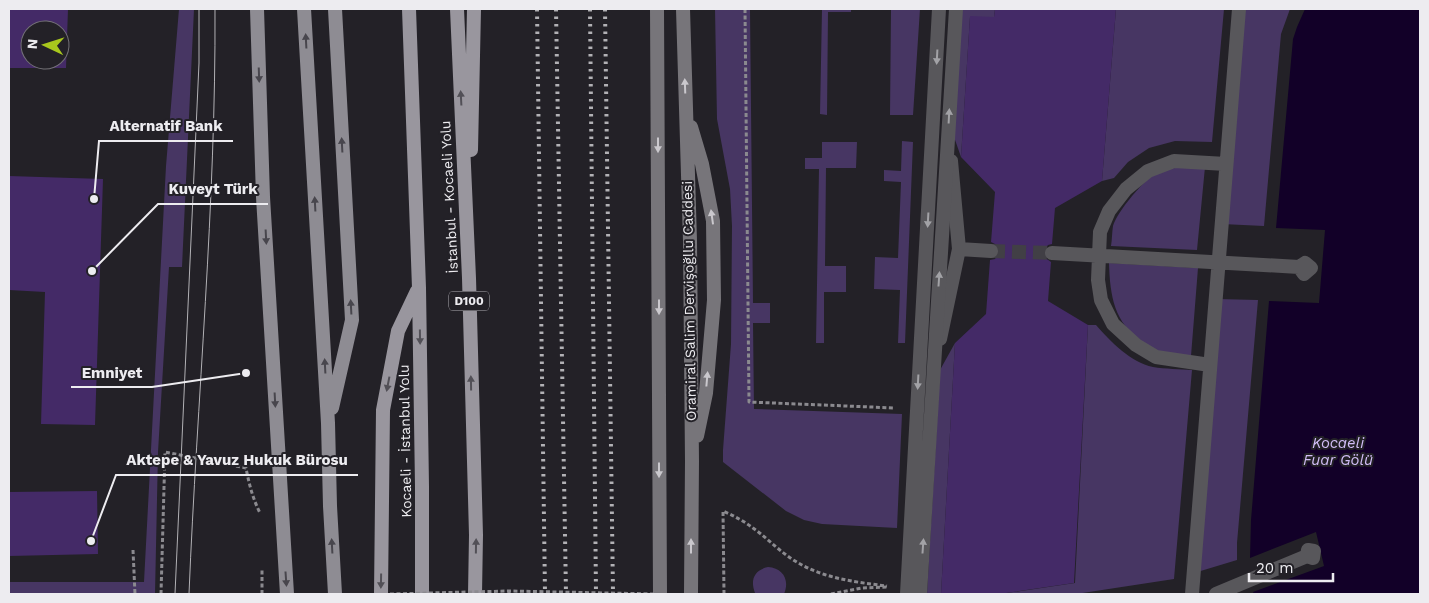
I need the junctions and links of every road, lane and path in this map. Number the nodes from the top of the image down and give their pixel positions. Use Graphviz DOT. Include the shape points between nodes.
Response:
graph roads {
  1 [pos="256,9"];
  2 [pos="304,9"];
  3 [pos="335,9"];
  4 [pos="409,9"];
  5 [pos="457,9"];
  6 [pos="474,9"];
  7 [pos="657,9"];
  8 [pos="683,9"];
  9 [pos="745,9"];
  10 [pos="939,9"];
  11 [pos="956,9"];
  12 [pos="1239,9"];
  13 [pos="686,110"];
  14 [pos="948,136"];
  15 [pos="1226,164"];
  16 [pos="960,249"];
  17 [pos="991,251"];
  18 [pos="1052,253"];
  19 [pos="1099,256"];
  20 [pos="1219,263"];
  21 [pos="1299,267"];
  22 [pos="469,278"];
  23 [pos="419,288"];
  24 [pos="1210,366"];
  25 [pos="934,367"];
  26 [pos="902,408"];
  27 [pos="328,423"];
  28 [pos="692,461"];
  29 [pos="262,516"];
  30 [pos="133,550"];
  31 [pos="1306,556"];
  32 [pos="509,593"];
  33 [pos="135,594"];
  34 [pos="161,594"];
  35 [pos="287,594"];
  36 [pos="335,594"];
  37 [pos="381,594"];
  38 [pos="390,594"];
  39 [pos="422,594"];
  40 [pos="475,594"];
  41 [pos="658,594"];
  42 [pos="691,594"];
  43 [pos="724,594"];
  44 [pos="832,594"];
  45 [pos="906,594"];
  46 [pos="920,594"];
  47 [pos="1192,594"];
  48 [pos="1216,594"];
  1 -- 35 [label="main road, one-way"];
  27 -- 2 [label="main road, one-way"];
  27 -- 3 [label="main road, one-way" via="352,320"];
  4 -- 23 [label="highway, Kocaeli - İstanbul Yolu"];
  22 -- 5 [label="highway, İstanbul - Kocaeli Yolu / D100, one-way"];
  6 -- 22 [label="highway"];
  7 -- 41 [label="main road, Oramiral Salim Dervişoğllu Caddesi, one-way"];
  13 -- 8 [label="main road, Oramiral Salim Dervişoğllu Caddesi, one-way"];
  9 -- 26 [label="path" via="749,402"];
  10 -- 45 [label="street, one-way"];
  14 -- 11 [label="street, one-way"];
  12 -- 15 [label="street"];
  13 -- 28 [label="main road, Oramiral Salim Dervişoğllu Caddesi"];
  28 -- 13 [label="main road, one-way" via="706,393 714,300 713,221 702,164"];
  14 -- 16 [label="street"];
  25 -- 14 [label="street, one-way"];
  15 -- 19 [label="street" via="1174,161 1148,171 1126,189 1109,211 1100,232"];
  15 -- 20 [label="street"];
  16 -- 17 [label="street"];
  16 -- 25 [label="street"];
  18 -- 19 [label="street"];
  19 -- 20 [label="street"];
  19 -- 24 [label="street" via="1098,280 1102,300 1113,324 1136,345 1156,357"];
  20 -- 21 [label="street"];
  20 -- 24 [label="street"];
  40 -- 22 [label="highway, İstanbul - Kocaeli Yolu / D100, one-way"];
  23 -- 37 [label="highway, one-way" via="398,331 382,410"];
  23 -- 39 [label="highway, Kocaeli - İstanbul Yolu, one-way"];
  24 -- 47 [label="street"];
  46 -- 25 [label="street, one-way"];
  36 -- 27 [label="main road, one-way"];
  42 -- 28 [label="main road, Oramiral Salim Dervişoğllu Caddesi, one-way"];
  29 -- 34 [label="path" via="255,503 246,468 165,452"];
  30 -- 33 [label="path"];
  31 -- 48 [label="street"];
  32 -- 38 [label="path, bridge"];
  32 -- 41 [label="path, bridge"];
  43 -- 44 [label="path" via="723,511 747,524 791,559 812,571 889,587"];
}
